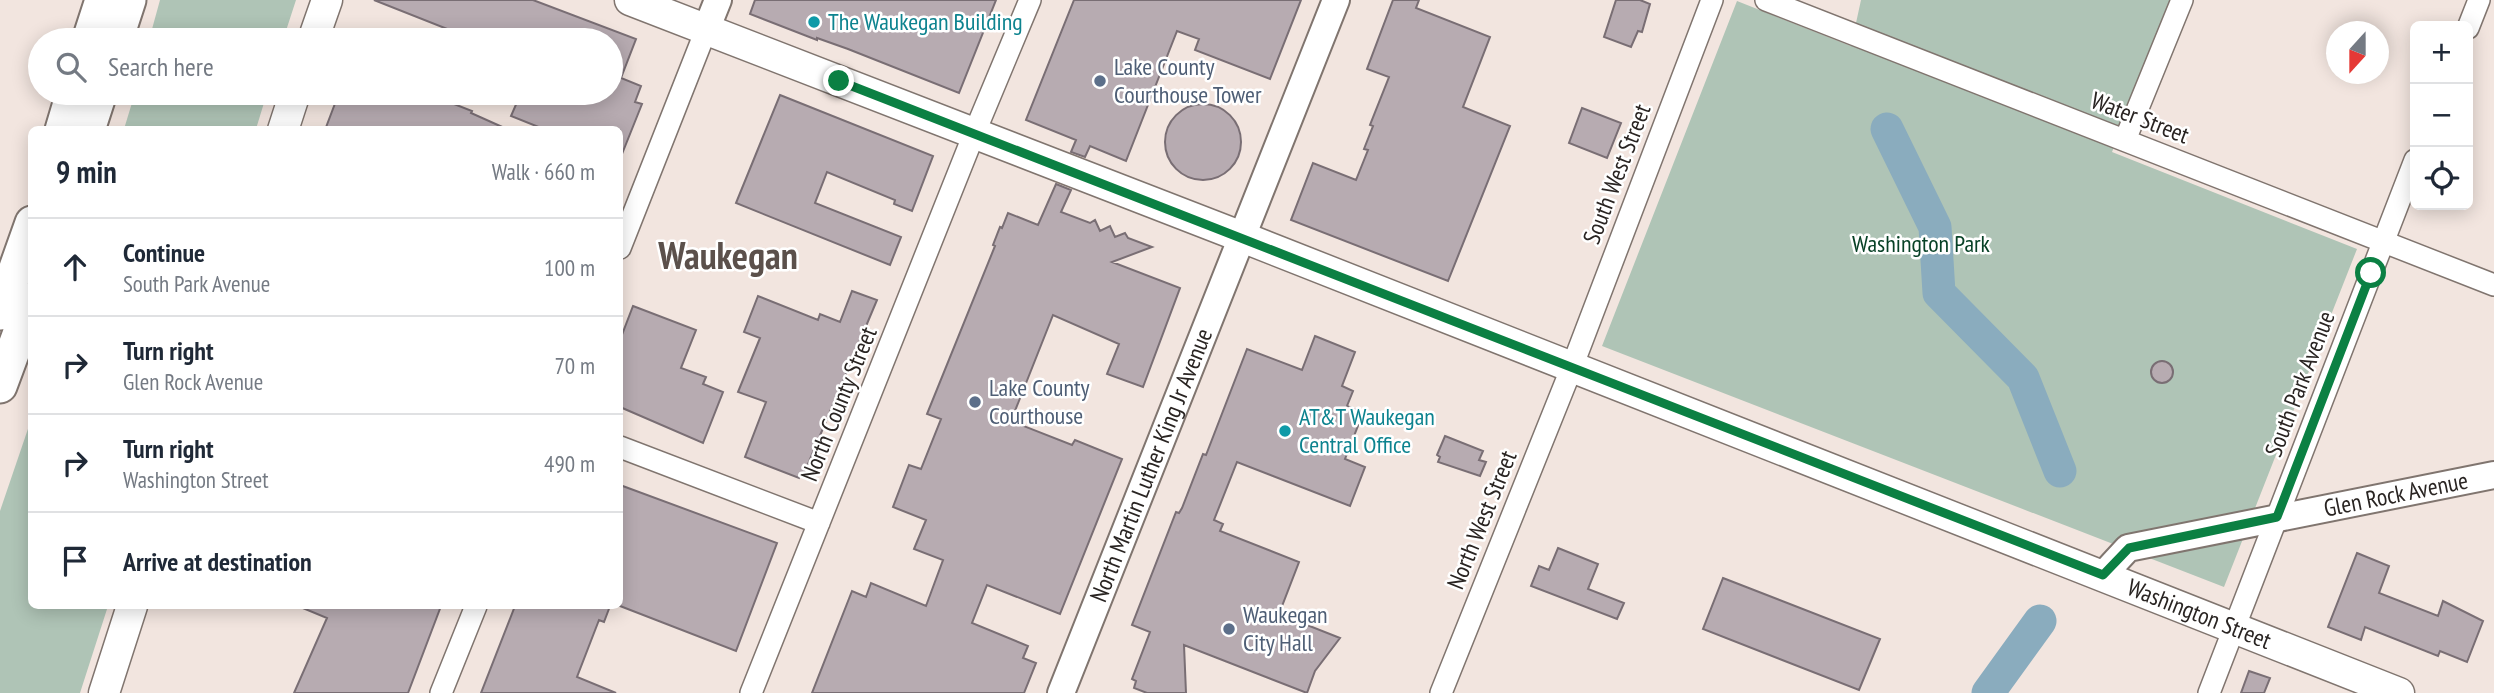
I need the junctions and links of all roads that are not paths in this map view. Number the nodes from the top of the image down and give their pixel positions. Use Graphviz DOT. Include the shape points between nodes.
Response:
graph roads {
  1 [pos="102,0"];
  2 [pos="129,0"];
  3 [pos="327,0"];
  4 [pos="630,0"];
  5 [pos="718,0"];
  6 [pos="1030,0"];
  7 [pos="1336,0"];
  8 [pos="1712,0"];
  9 [pos="1766,0"];
  10 [pos="2182,0"];
  11 [pos="2479,0"];
  12 [pos="2471,21"];
  13 [pos="93,28"];
  14 [pos="120,28"];
  15 [pos="317,28"];
  16 [pos="706,30"];
  17 [pos="69,105"];
  18 [pos="96,105"];
  19 [pos="291,105"];
  20 [pos="63,126"];
  21 [pos="89,126"];
  22 [pos="284,126"];
  23 [pos="974,134"];
  24 [pos="2125,140"];
  25 [pos="2410,173"];
  26 [pos="28,237"];
  27 [pos="1242,237"];
  28 [pos="623,240"];
  29 [pos="2383,241"];
  30 [pos="2494,285"];
  31 [pos="10,300"];
  32 [pos="1572,367"];
  33 [pos="0,386"];
  34 [pos="623,448"];
  35 [pos="2494,475"];
  36 [pos="2277,517"];
  37 [pos="819,523"];
  38 [pos="2103,575"];
  39 [pos="131,609"];
  40 [pos="475,609"];
  41 [pos="2234,628"];
  42 [pos="104,693"];
  43 [pos="441,693"];
  44 [pos="751,693"];
  45 [pos="1061,693"];
  46 [pos="1441,693"];
  47 [pos="2209,693"];
  48 [pos="2399,693"];
  1 -- 13 [label="highway"];
  2 -- 14 [label="highway"];
  3 -- 15 [label="main road"];
  4 -- 16 [label="main road, Washington Street"];
  5 -- 16 [label="street"];
  6 -- 23 [label="street, North County Street"];
  7 -- 27 [label="street, North Martin Luther King Jr Avenue"];
  8 -- 32 [label="street, South West Street"];
  9 -- 24 [label="street, Water Street"];
  10 -- 24 [label="street"];
  11 -- 12 [label="street"];
  16 -- 23 [label="main road, Washington Street"];
  16 -- 28 [label="street"];
  17 -- 20 [label="highway"];
  18 -- 21 [label="highway"];
  19 -- 22 [label="main road"];
  23 -- 27 [label="main road, Washington Street"];
  23 -- 37 [label="street, North County Street"];
  24 -- 29 [label="street, Water Street"];
  25 -- 29 [label="street, South Park Avenue"];
  26 -- 31 [label="highway"];
  27 -- 32 [label="main road, Washington Street"];
  27 -- 45 [label="street, North Martin Luther King Jr Avenue"];
  29 -- 30 [label="street, Water Street"];
  29 -- 36 [label="street, South Park Avenue"];
  31 -- 33 [label="highway"];
  32 -- 38 [label="main road, Washington Street"];
  32 -- 46 [label="street, North West Street"];
  34 -- 37 [label="street"];
  35 -- 36 [label="street, Glen Rock Avenue"];
  36 -- 38 [label="street, Glen Rock Avenue" via="2129,548"];
  36 -- 41 [label="street, South Park Avenue"];
  37 -- 44 [label="street, North County Street"];
  38 -- 41 [label="main road, Washington Street"];
  39 -- 42 [label="main road"];
  40 -- 43 [label="street"];
  41 -- 47 [label="street, South Park Avenue"];
  41 -- 48 [label="main road, Washington Street"];
}
